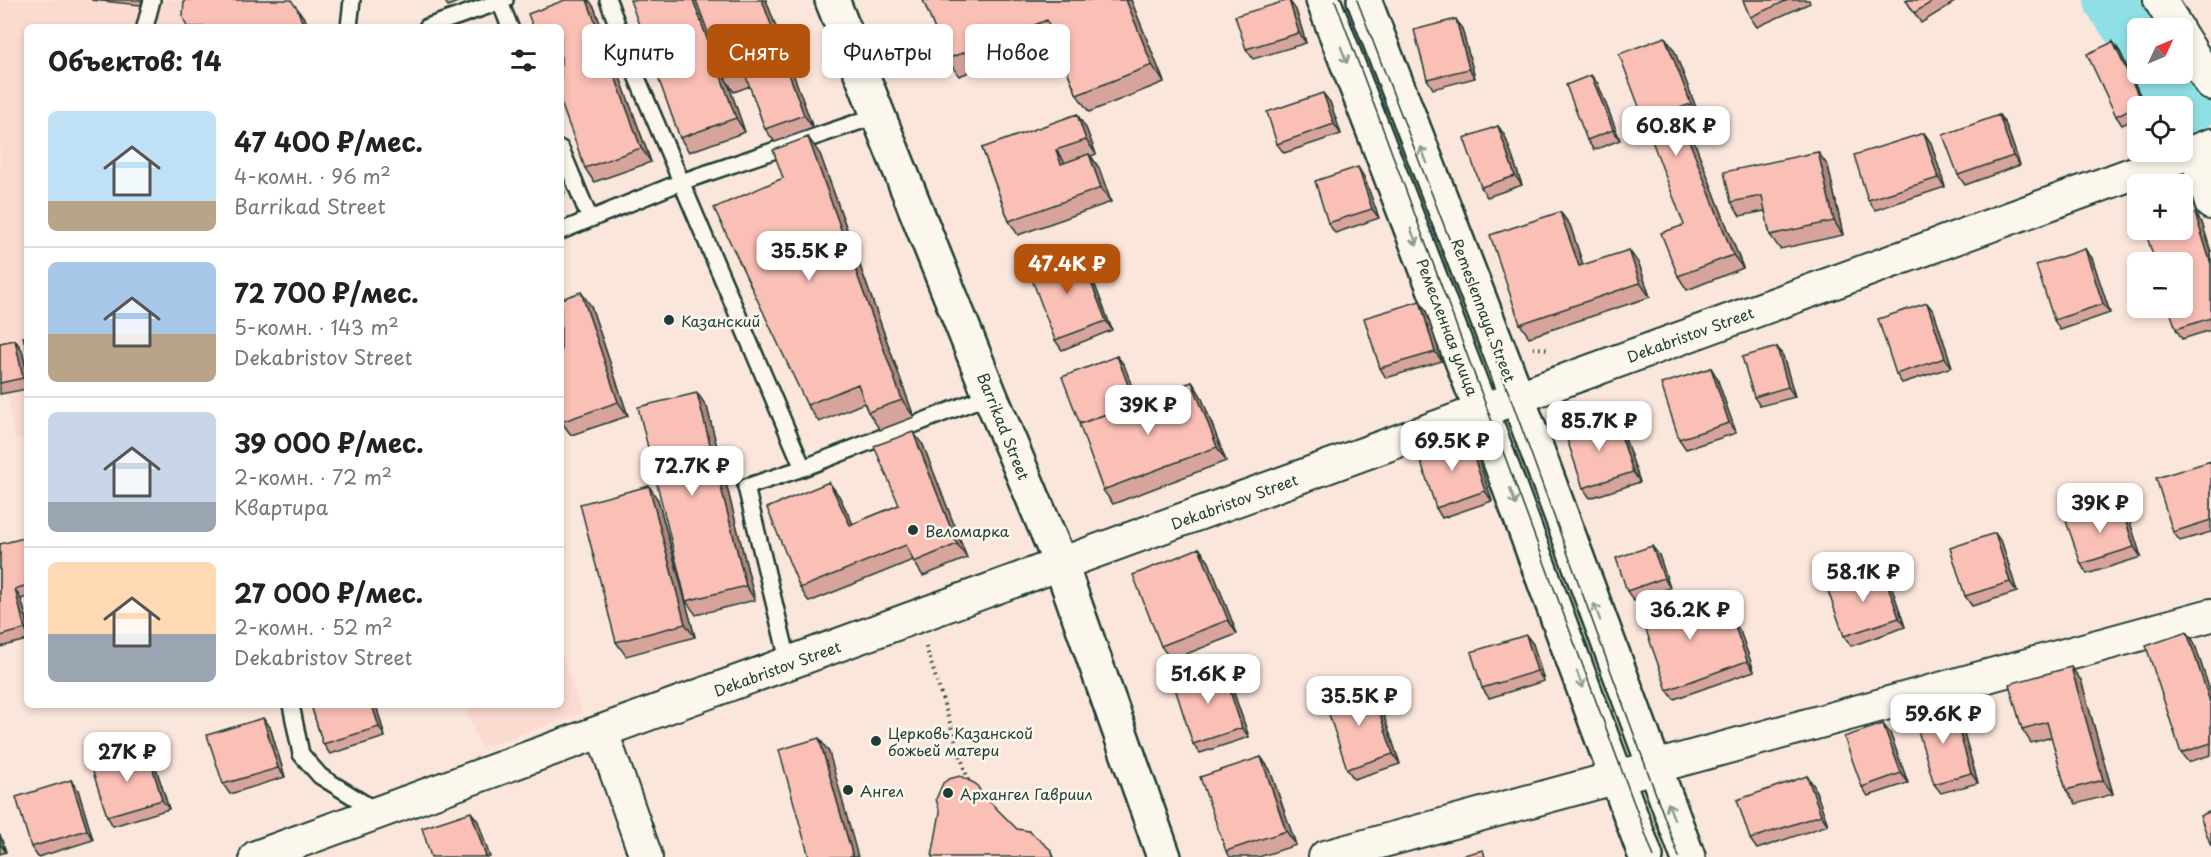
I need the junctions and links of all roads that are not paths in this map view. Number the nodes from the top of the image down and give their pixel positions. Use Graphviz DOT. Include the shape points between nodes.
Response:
graph roads {
  1 [pos="152,0"];
  2 [pos="352,0"];
  3 [pos="608,0"];
  4 [pos="832,0"];
  5 [pos="1323,0"];
  6 [pos="1364,0"];
  7 [pos="2160,0"];
  8 [pos="502,1"];
  9 [pos="2171,18"];
  10 [pos="146,24"];
  11 [pos="349,24"];
  12 [pos="436,24"];
  13 [pos="509,24"];
  14 [pos="2193,55"];
  15 [pos="2211,84"];
  16 [pos="879,115"];
  17 [pos="2203,148"];
  18 [pos="564,156"];
  19 [pos="681,182"];
  20 [pos="2211,203"];
  21 [pos="590,219"];
  22 [pos="564,230"];
  23 [pos="990,395"];
  24 [pos="1517,396"];
  25 [pos="1481,410"];
  26 [pos="803,468"];
  27 [pos="1061,565"];
  28 [pos="2211,615"];
  29 [pos="789,664"];
  30 [pos="292,708"];
  31 [pos="602,732"];
  32 [pos="1654,766"];
  33 [pos="1616,778"];
  34 [pos="378,813"];
  35 [pos="256,857"];
  36 [pos="646,857"];
  37 [pos="1164,857"];
  38 [pos="1325,857"];
  39 [pos="1646,857"];
  40 [pos="1688,857"];
  1 -- 10 [label="lane"];
  2 -- 11 [label="lane"];
  3 -- 19 [label="lane"];
  4 -- 16 [label="street, Barrikad Street"];
  5 -- 25 [label="street, Ремесленная улица, one-way"];
  24 -- 6 [label="street, Remeslennaya Street, one-way"];
  7 -- 9 [label="street"];
  8 -- 12 [label="lane"];
  8 -- 13 [label="lane"];
  14 -- 15 [label="street"];
  16 -- 19 [label="lane"];
  16 -- 23 [label="street, Barrikad Street"];
  17 -- 20 [label="street"];
  17 -- 24 [label="street, Dekabristov Street"];
  18 -- 21 [label="lane"];
  19 -- 21 [label="lane"];
  19 -- 26 [label="lane"];
  21 -- 22 [label="lane"];
  23 -- 26 [label="lane"];
  23 -- 27 [label="street, Barrikad Street"];
  24 -- 25 [label="street, Dekabristov Street"];
  32 -- 24 [label="street, Remeslennaya Street, one-way"];
  25 -- 27 [label="street, Dekabristov Street"];
  25 -- 33 [label="street, Ремесленная улица, one-way"];
  26 -- 29 [label="lane" via="746,487"];
  27 -- 29 [label="street, Dekabristov Street"];
  27 -- 37 [label="street, Barrikad Street"];
  28 -- 32 [label="street"];
  29 -- 31 [label="street, Dekabristov Street"];
  30 -- 34 [label="lane" via="301,754 320,776"];
  31 -- 34 [label="street, Dekabristov Street"];
  31 -- 36 [label="street"];
  32 -- 33 [label="street"];
  40 -- 32 [label="street, Remeslennaya Street, one-way"];
  33 -- 38 [label="street"];
  33 -- 39 [label="street, Ремесленная улица"];
  34 -- 35 [label="street, Dekabristov Street"];
}
